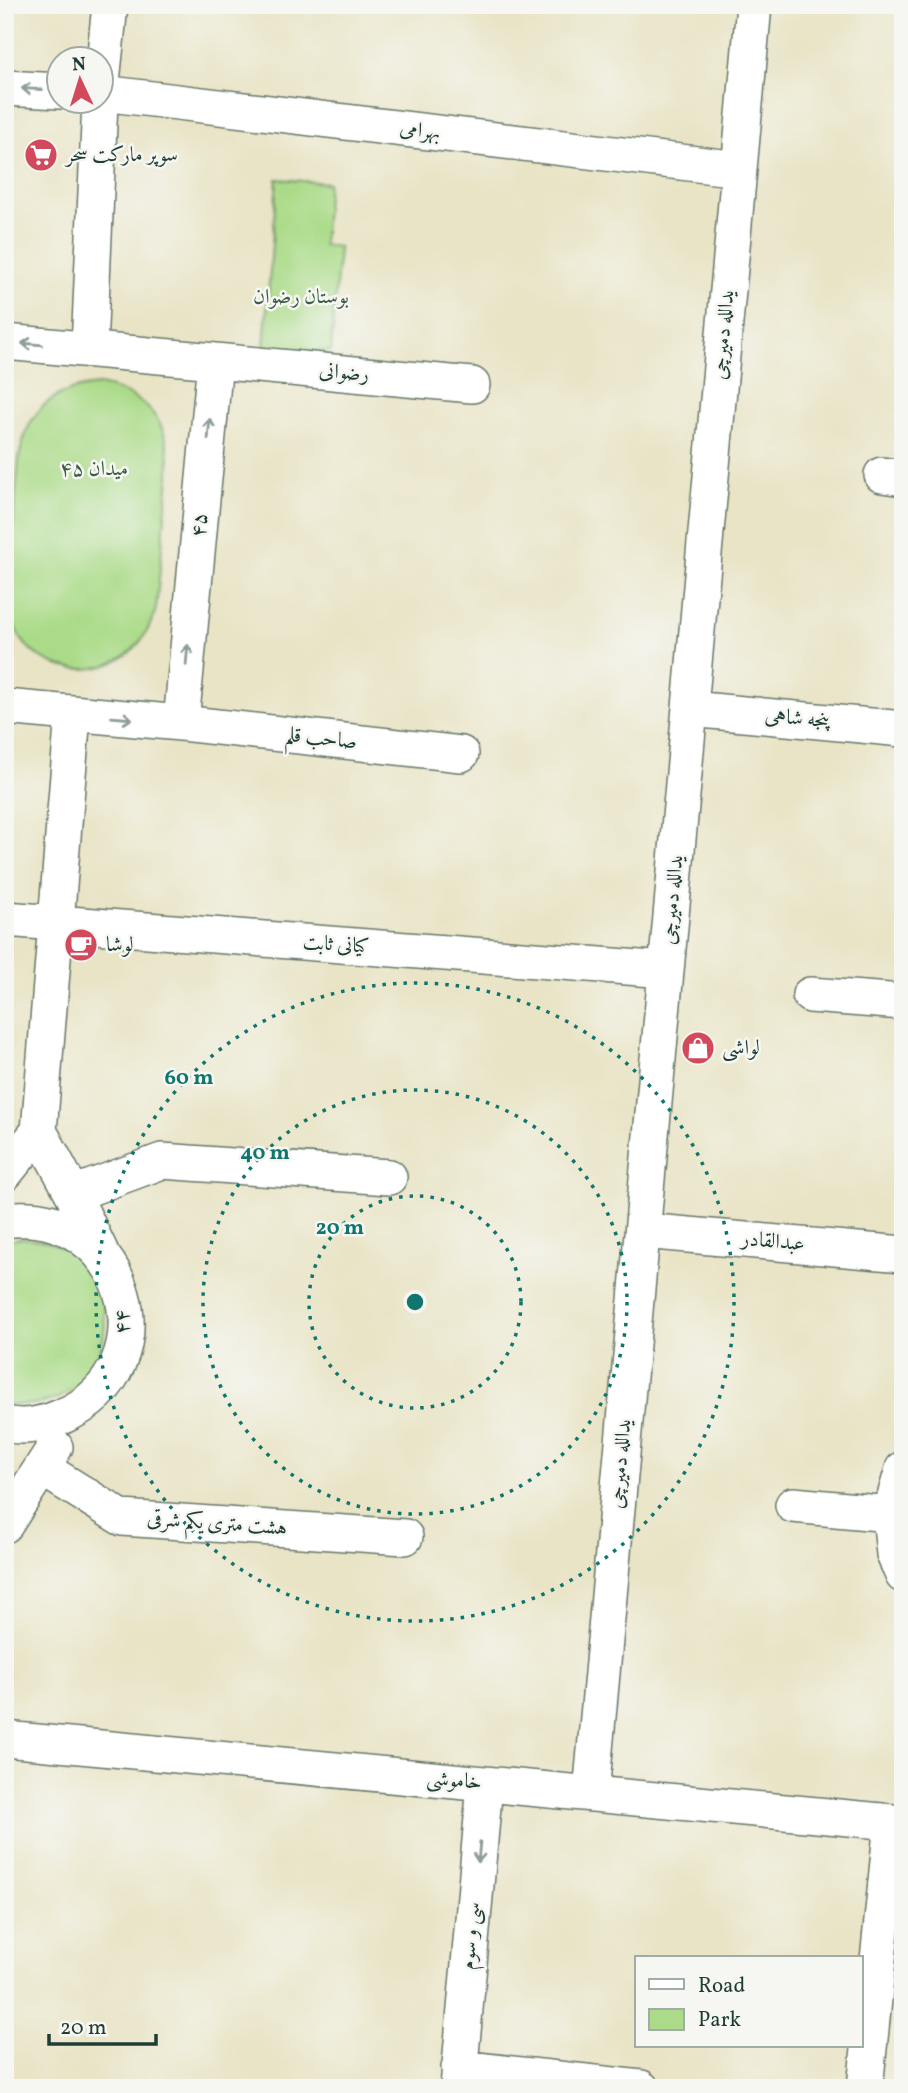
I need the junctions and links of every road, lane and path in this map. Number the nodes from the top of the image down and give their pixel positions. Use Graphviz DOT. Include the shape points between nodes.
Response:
graph roads {
  1 [pos="110,5"];
  2 [pos="754,5"];
  3 [pos="106,46"];
  4 [pos="5,88"];
  5 [pos="46,90"];
  6 [pos="116,95"];
  7 [pos="99,116"];
  8 [pos="739,169"];
  9 [pos="5,342"];
  10 [pos="89,349"];
  11 [pos="215,361"];
  12 [pos="472,385"];
  13 [pos="5,707"];
  14 [pos="691,709"];
  15 [pos="73,714"];
  16 [pos="181,723"];
  17 [pos="903,729"];
  18 [pos="461,754"];
  19 [pos="5,919"];
  20 [pos="56,923"];
  21 [pos="666,970"];
  22 [pos="810,995"];
  23 [pos="903,1002"];
  24 [pos="39,1131"];
  25 [pos="5,1173"];
  26 [pos="388,1177"];
  27 [pos="73,1194"];
  28 [pos="5,1220"];
  29 [pos="643,1231"];
  30 [pos="102,1253"];
  31 [pos="903,1254"];
  32 [pos="80,1409"];
  33 [pos="5,1424"];
  34 [pos="42,1468"];
  35 [pos="903,1469"];
  36 [pos="793,1505"];
  37 [pos="890,1514"];
  38 [pos="5,1525"];
  39 [pos="405,1537"];
  40 [pos="903,1575"];
  41 [pos="5,1739"];
  42 [pos="485,1784"];
  43 [pos="591,1794"];
  44 [pos="897,1822"];
  45 [pos="458,2078"];
  46 [pos="641,2088"];
  47 [pos="865,2088"];
  1 -- 3 [label="street"];
  2 -- 8 [label="street, یدالله دمیرچی"];
  5 -- 4 [label="street, one-way"];
  6 -- 8 [label="street, بهرامی"];
  7 -- 10 [label="street"];
  8 -- 14 [label="street, یدالله دمیرچی"];
  10 -- 9 [label="street, one-way"];
  10 -- 11 [label="street"];
  11 -- 12 [label="street, رضوانی"];
  16 -- 11 [label="street, ۴۵, one-way"];
  13 -- 15 [label="street"];
  14 -- 17 [label="street, پنجه شاهی"];
  14 -- 21 [label="street, یدالله دمیرچی"];
  15 -- 16 [label="street, one-way"];
  15 -- 20 [label="street"];
  16 -- 18 [label="street, صاحب قلم"];
  19 -- 20 [label="street, کیانی ثابت"];
  20 -- 21 [label="street, کیانی ثابت"];
  20 -- 24 [label="street"];
  21 -- 29 [label="street, یدالله دمیرچی"];
  22 -- 23 [label="street"];
  24 -- 25 [label="street"];
  24 -- 27 [label="street"];
  26 -- 27 [label="street" via="162,1161"];
  27 -- 30 [label="street"];
  28 -- 30 [label="street, ۴۴" via="52,1221 79,1234"];
  29 -- 31 [label="street, عبدالقادر"];
  29 -- 43 [label="street, یدالله دمیرچی"];
  30 -- 32 [label="street, ۴۴" via="120,1284 127,1318 122,1353 105,1385"];
  32 -- 33 [label="street, ۴۴" via="47,1423"];
  32 -- 34 [label="street"];
  34 -- 38 [label="street"];
  34 -- 39 [label="street, هشت متری یکم شرقی" via="122,1518"];
  35 -- 37 [label="street"];
  36 -- 37 [label="street"];
  37 -- 40 [label="street" via="894,1554"];
  41 -- 42 [label="street, خاموشی"];
  42 -- 43 [label="street, خاموشی"];
  42 -- 45 [label="street, سی و سوم, one-way"];
  43 -- 44 [label="street, خاموشی"];
  44 -- 47 [label="street"];
  45 -- 46 [label="street"];
}
